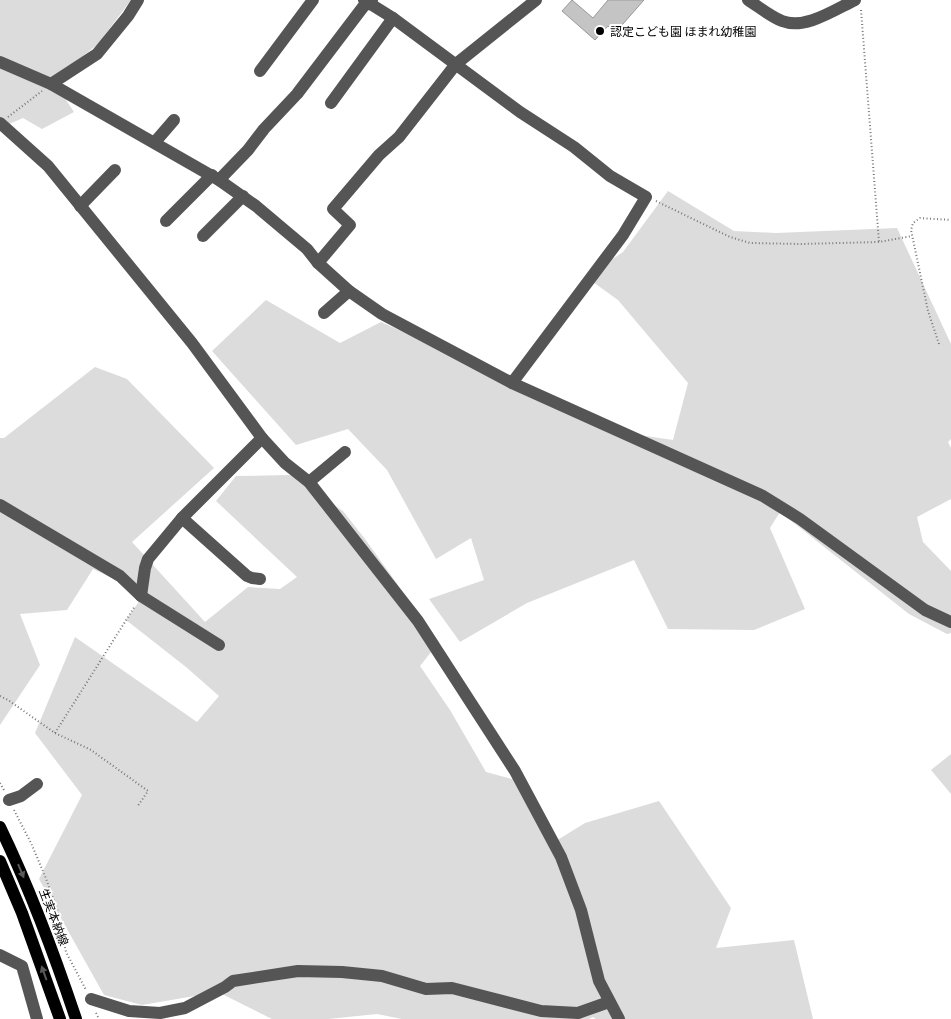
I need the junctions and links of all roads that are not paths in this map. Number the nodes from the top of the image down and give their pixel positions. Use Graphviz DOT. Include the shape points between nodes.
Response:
graph roads {
  1 [pos="138,0"];
  2 [pos="312,0"];
  3 [pos="536,0"];
  4 [pos="748,0"];
  5 [pos="368,1"];
  6 [pos="858,5"];
  7 [pos="393,18"];
  8 [pos="0,62"];
  9 [pos="456,64"];
  10 [pos="260,71"];
  11 [pos="51,84"];
  12 [pos="331,103"];
  13 [pos="174,120"];
  14 [pos="0,123"];
  15 [pos="155,142"];
  16 [pos="115,170"];
  17 [pos="215,178"];
  18 [pos="242,196"];
  19 [pos="80,206"];
  20 [pos="166,221"];
  21 [pos="203,236"];
  22 [pos="318,263"];
  23 [pos="349,291"];
  24 [pos="324,313"];
  25 [pos="512,383"];
  26 [pos="262,438"];
  27 [pos="345,452"];
  28 [pos="309,482"];
  29 [pos="0,505"];
  30 [pos="182,518"];
  31 [pos="260,579"];
  32 [pos="141,596"];
  33 [pos="951,622"];
  34 [pos="219,645"];
  35 [pos="37,784"];
  36 [pos="9,800"];
  37 [pos="0,827"];
  38 [pos="0,861"];
  39 [pos="0,955"];
  40 [pos="91,999"];
  41 [pos="609,1002"];
  42 [pos="37,1019"];
  43 [pos="60,1019"];
  44 [pos="76,1019"];
  45 [pos="619,1019"];
  1 -- 11 [label="street" via="97,54"];
  2 -- 10 [label="street"];
  3 -- 9 [label="street"];
  4 -- 6 [label="street" via="792,24"];
  5 -- 7 [label="street"];
  5 -- 17 [label="street" via="248,150"];
  7 -- 9 [label="street"];
  7 -- 12 [label="street"];
  8 -- 11 [label="street"];
  9 -- 22 [label="street" via="399,137 379,155 333,209 350,224"];
  9 -- 25 [label="street" via="610,176 646,197 624,235"];
  11 -- 15 [label="street"];
  13 -- 15 [label="street"];
  14 -- 19 [label="street" via="48,166"];
  15 -- 17 [label="street"];
  16 -- 19 [label="street"];
  17 -- 18 [label="street"];
  17 -- 20 [label="street"];
  18 -- 21 [label="street"];
  18 -- 22 [label="street" via="307,249"];
  19 -- 26 [label="street" via="192,342"];
  22 -- 23 [label="street"];
  23 -- 24 [label="street"];
  23 -- 25 [label="street" via="382,314"];
  25 -- 33 [label="street" via="763,496 925,610"];
  26 -- 28 [label="street" via="285,463"];
  26 -- 30 [label="street"];
  27 -- 28 [label="street"];
  28 -- 41 [label="street" via="418,621 515,771 562,857 581,910 598,981"];
  29 -- 32 [label="street" via="120,576"];
  30 -- 31 [label="street" via="247,576"];
  30 -- 32 [label="street" via="148,559"];
  32 -- 34 [label="street"];
  35 -- 36 [label="street"];
  37 -- 44 [label="main road, 生実本納線, one-way" via="36,909"];
  43 -- 38 [label="main road, one-way"];
  39 -- 42 [label="street" via="22,966"];
  40 -- 41 [label="street" via="129,1011 160,1013 185,1008 233,981 298,971 382,976 426,989 452,988 541,1011 578,1013"];
  41 -- 45 [label="street"];
}
